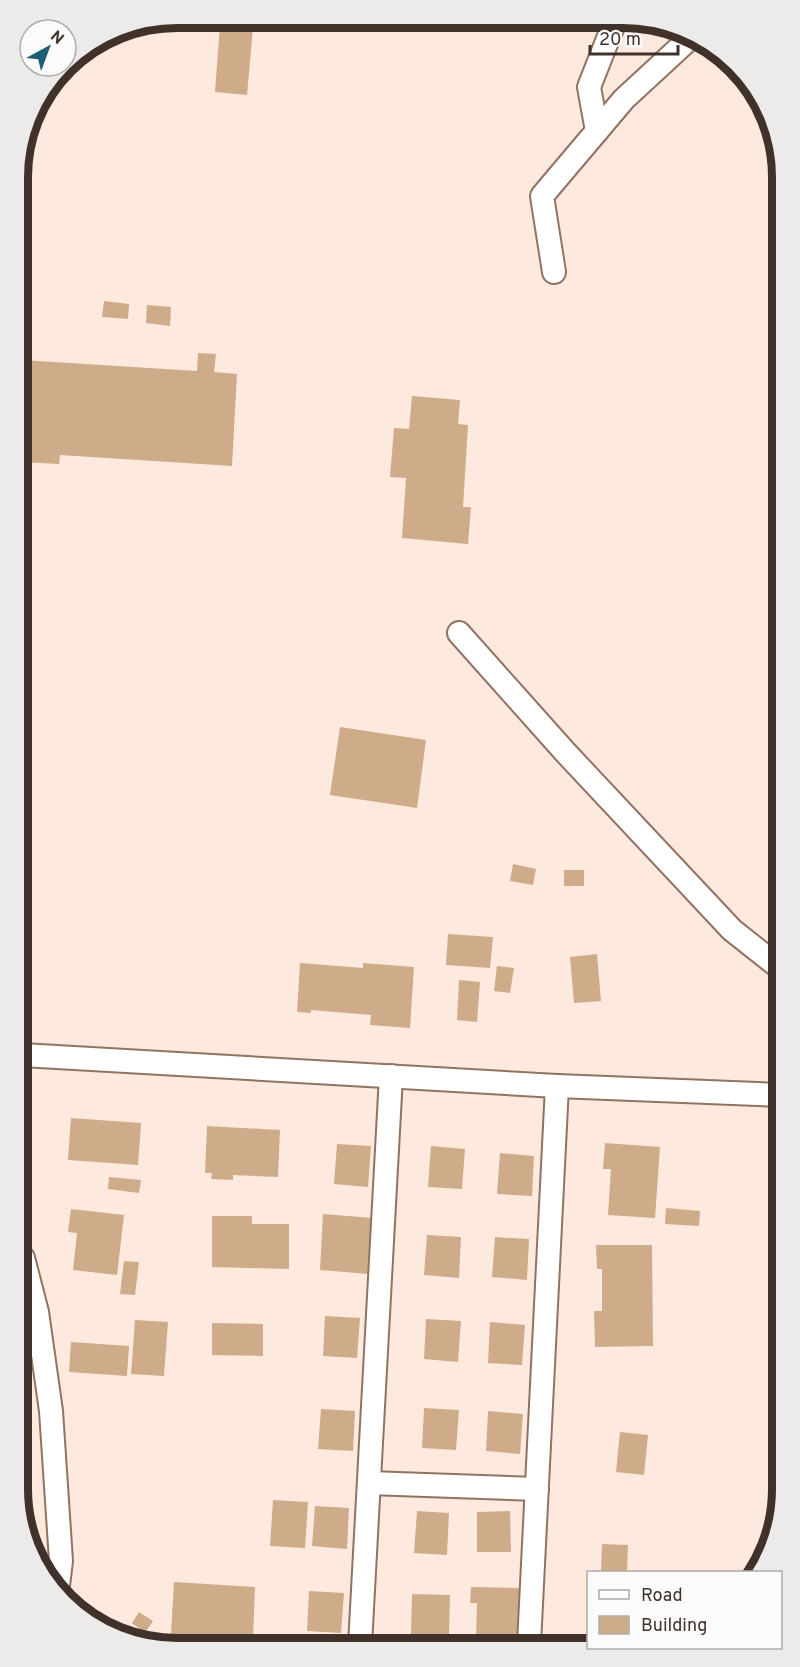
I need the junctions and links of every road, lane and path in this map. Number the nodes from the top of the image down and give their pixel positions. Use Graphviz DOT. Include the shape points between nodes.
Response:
graph roads {
  1 [pos="612,28"];
  2 [pos="685,42"];
  3 [pos="597,131"];
  4 [pos="554,272"];
  5 [pos="459,633"];
  6 [pos="771,961"];
  7 [pos="28,1055"];
  8 [pos="391,1077"];
  9 [pos="557,1086"];
  10 [pos="771,1095"];
  11 [pos="28,1277"];
  12 [pos="369,1483"];
  13 [pos="537,1489"];
  14 [pos="59,1580"];
  15 [pos="360,1638"];
  16 [pos="529,1638"];
  1 -- 3 [label="street" via="589,87"];
  2 -- 3 [label="street" via="624,99"];
  3 -- 4 [label="street" via="542,196"];
  5 -- 6 [label="street" via="732,930"];
  7 -- 8 [label="street"];
  8 -- 9 [label="street"];
  8 -- 12 [label="street"];
  9 -- 10 [label="street"];
  9 -- 13 [label="street"];
  11 -- 14 [label="street" via="38,1312 51,1411 61,1561"];
  12 -- 13 [label="street"];
  12 -- 15 [label="street"];
  13 -- 16 [label="street"];
}
